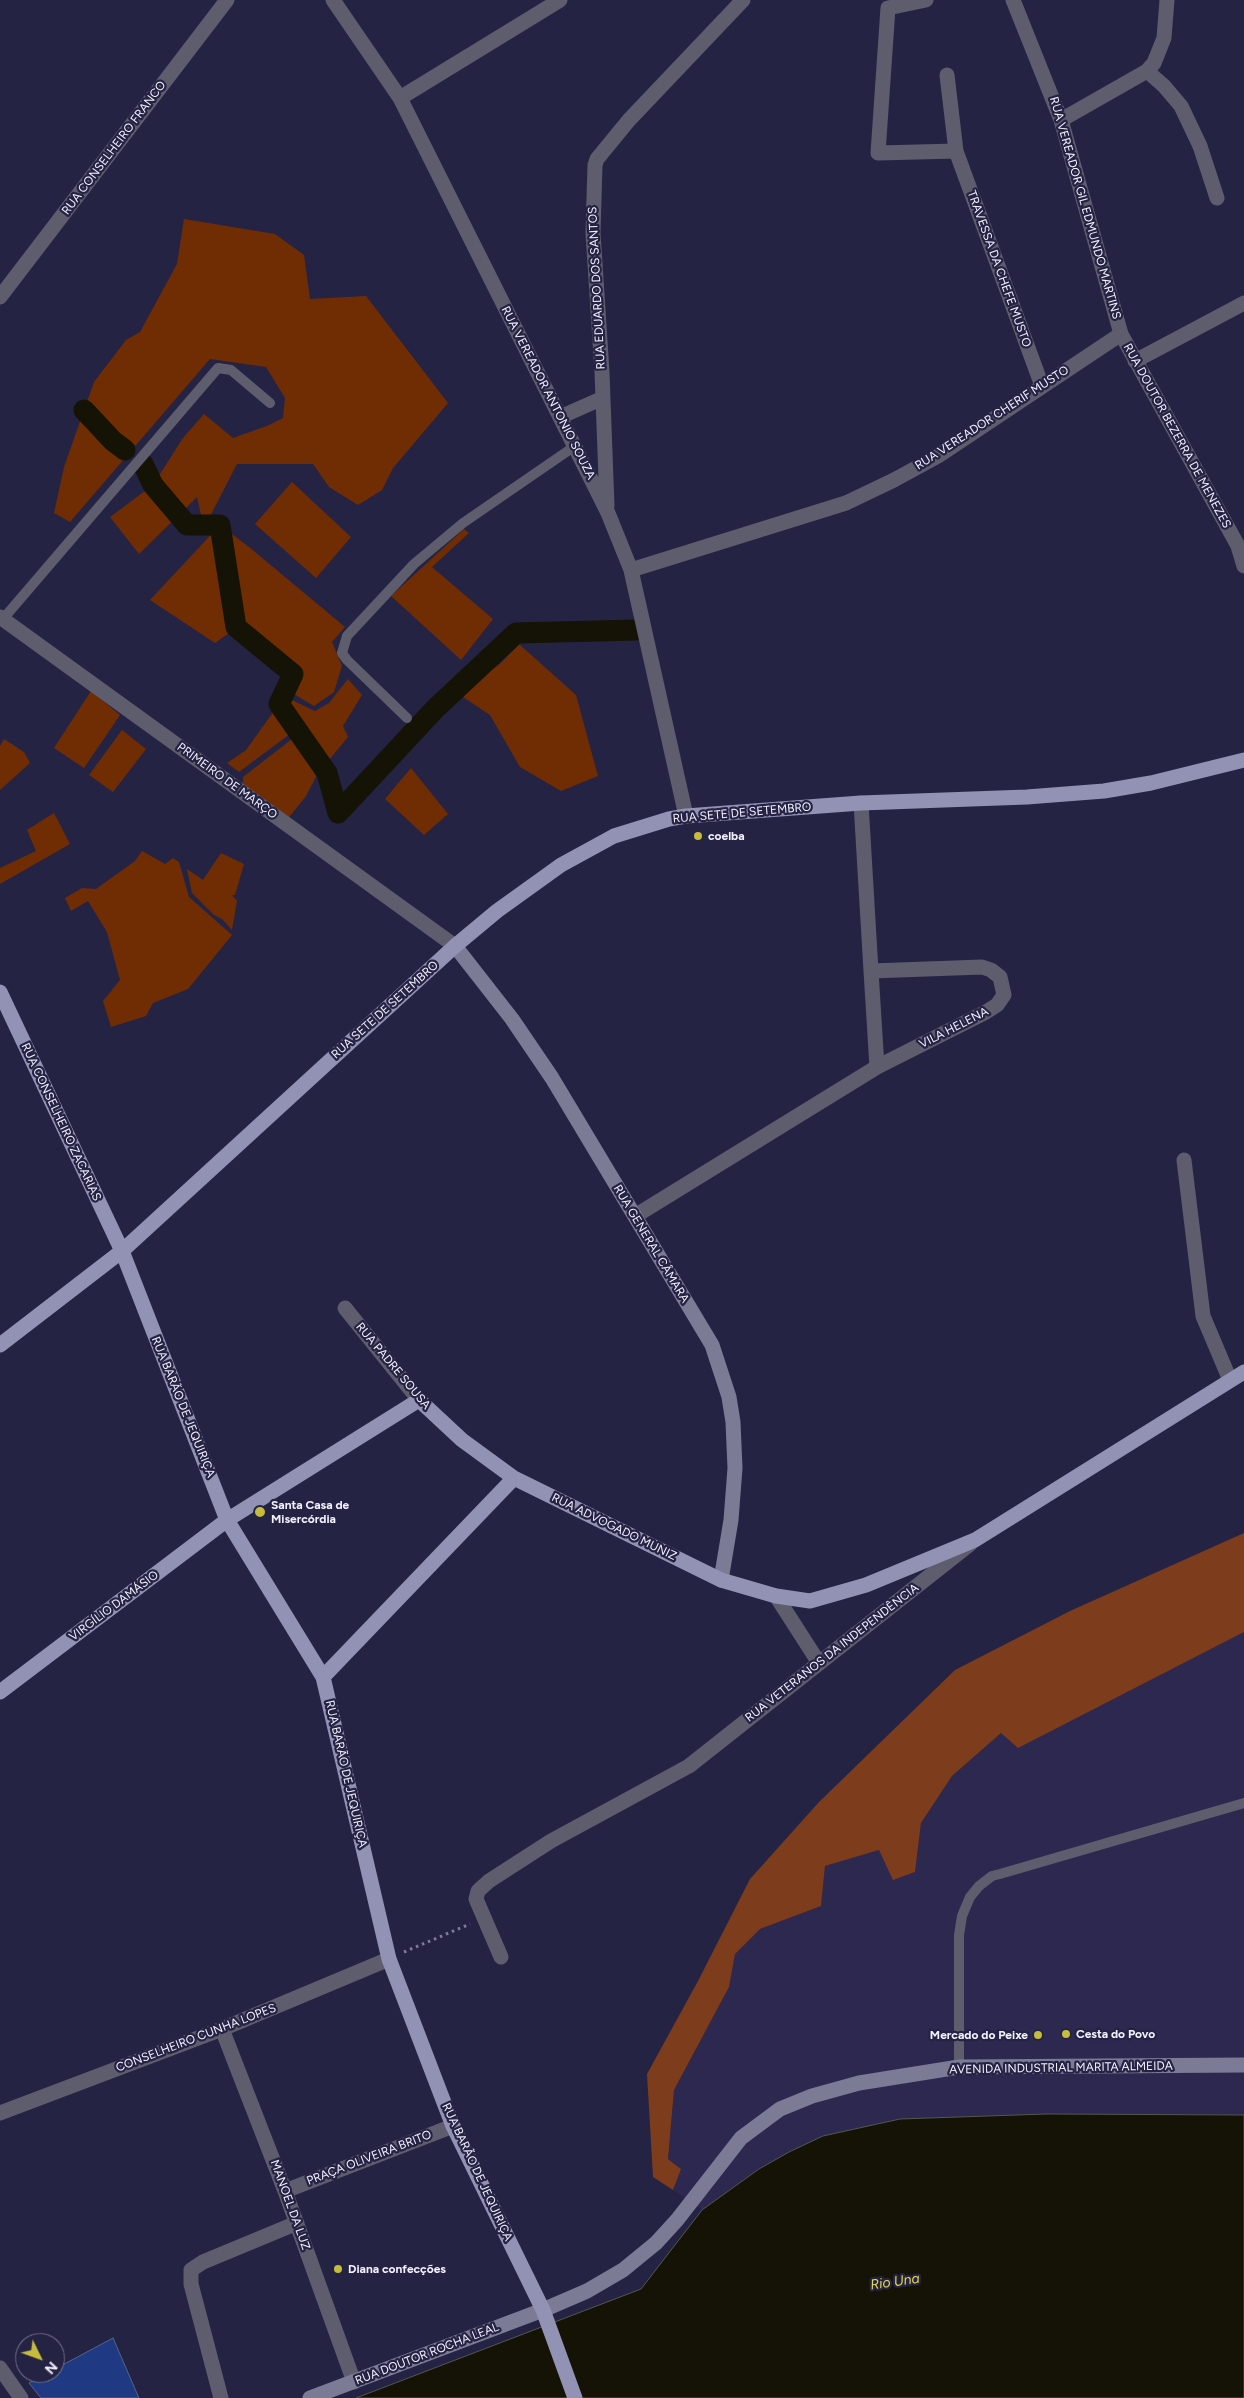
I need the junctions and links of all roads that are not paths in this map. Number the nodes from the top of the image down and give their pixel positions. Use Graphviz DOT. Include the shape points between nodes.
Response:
graph roads {
  1 [pos="227,0"];
  2 [pos="333,0"];
  3 [pos="560,0"];
  4 [pos="743,0"];
  5 [pos="926,0"];
  6 [pos="1012,0"];
  7 [pos="1167,0"];
  8 [pos="1147,71"];
  9 [pos="947,75"];
  10 [pos="400,98"];
  11 [pos="1061,120"];
  12 [pos="956,151"];
  13 [pos="1217,198"];
  14 [pos="0,297"];
  15 [pos="1244,303"];
  16 [pos="1121,334"];
  17 [pos="1135,361"];
  18 [pos="1042,386"];
  19 [pos="603,398"];
  20 [pos="270,403"];
  21 [pos="560,417"];
  22 [pos="575,446"];
  23 [pos="608,513"];
  24 [pos="1241,545"];
  25 [pos="1244,566"];
  26 [pos="632,570"];
  27 [pos="1,618"];
  28 [pos="407,718"];
  29 [pos="1244,760"];
  30 [pos="861,803"];
  31 [pos="686,816"];
  32 [pos="455,946"];
  33 [pos="871,971"];
  34 [pos="0,992"];
  35 [pos="877,1067"];
  36 [pos="1184,1160"];
  37 [pos="635,1216"];
  38 [pos="122,1251"];
  39 [pos="345,1308"];
  40 [pos="0,1345"];
  41 [pos="1244,1372"];
  42 [pos="1230,1380"];
  43 [pos="419,1400"];
  44 [pos="514,1478"];
  45 [pos="227,1520"];
  46 [pos="975,1540"];
  47 [pos="721,1580"];
  48 [pos="776,1596"];
  49 [pos="819,1663"];
  50 [pos="323,1677"];
  51 [pos="0,1692"];
  52 [pos="1244,1803"];
  53 [pos="501,1957"];
  54 [pos="389,1959"];
  55 [pos="222,2029"];
  56 [pos="1244,2065"];
  57 [pos="959,2067"];
  58 [pos="0,2113"];
  59 [pos="453,2126"];
  60 [pos="285,2191"];
  61 [pos="296,2223"];
  62 [pos="545,2316"];
  63 [pos="0,2368"];
  64 [pos="354,2382"];
  65 [pos="21,2398"];
  66 [pos="221,2398"];
  67 [pos="310,2398"];
  68 [pos="575,2398"];
  1 -- 14 [label="street, RUA CONSELHEIRO FRANCO"];
  2 -- 10 [label="street, RUA VEREADOR ANTONIO SOUZA"];
  3 -- 10 [label="street"];
  4 -- 19 [label="street, RUA EDUARDO DOS SANTOS" via="629,120 597,159 592,233"];
  5 -- 12 [label="street" via="888,8 878,153"];
  6 -- 11 [label="street, RUA VEREADOR GIL EDMUNDO MARTINS" via="1036,52"];
  7 -- 8 [label="street" via="1164,38"];
  8 -- 11 [label="street"];
  8 -- 13 [label="street" via="1181,106 1200,146"];
  9 -- 12 [label="street, TRAVESSA DA CHEFE MUSTO"];
  10 -- 21 [label="street, RUA VEREADOR ANTONIO SOUZA"];
  11 -- 16 [label="street, RUA VEREADOR GIL EDMUNDO MARTINS"];
  12 -- 18 [label="street, TRAVESSA DA CHEFE MUSTO"];
  15 -- 17 [label="street"];
  16 -- 17 [label="street, RUA DOUTOR BEZERRA DE MENEZES"];
  16 -- 18 [label="street, RUA VEREADOR CHERIF MUSTO"];
  17 -- 24 [label="street, RUA DOUTOR BEZERRA DE MENEZES"];
  18 -- 26 [label="street, RUA VEREADOR CHERIF MUSTO" via="938,456 846,503"];
  19 -- 21 [label="street"];
  19 -- 23 [label="street, RUA EDUARDO DOS SANTOS"];
  20 -- 27 [label="lane" via="231,370 218,368"];
  21 -- 22 [label="street, RUA VEREADOR ANTONIO SOUZA"];
  22 -- 23 [label="street, RUA VEREADOR ANTONIO SOUZA"];
  22 -- 28 [label="lane" via="463,523 414,564 347,636 342,653 346,660"];
  23 -- 26 [label="street, RUA VEREADOR ANTONIO SOUZA"];
  24 -- 25 [label="street, RUA DOUTOR BEZERRA DE MENEZES"];
  26 -- 31 [label="street, RUA VEREADOR ANTONIO SOUZA"];
  27 -- 32 [label="street, PRIMEIRO DE MARÇO"];
  29 -- 30 [label="main road, RUA SETE DE SETEMBRO" via="1104,791"];
  30 -- 31 [label="main road, RUA SETE DE SETEMBRO"];
  30 -- 33 [label="street"];
  31 -- 32 [label="main road, RUA SETE DE SETEMBRO" via="640,827 590,848 528,887"];
  32 -- 37 [label="street, RUA GENERAL CÂMARA" via="552,1078"];
  32 -- 38 [label="main road, RUA SETE DE SETEMBRO"];
  33 -- 35 [label="street"];
  33 -- 35 [label="street, VILA HELENA" via="982,968 995,972 1005,990 1002,1000 986,1012"];
  34 -- 38 [label="main road, RUA CONSELHEIRO ZACARIAS"];
  35 -- 37 [label="street, VILA HELENA"];
  36 -- 42 [label="street" via="1203,1316"];
  37 -- 47 [label="street, RUA GENERAL CÂMARA" via="712,1345 730,1397 735,1468"];
  38 -- 40 [label="main road, RUA SETE DE SETEMBRO"];
  38 -- 45 [label="main road, RUA BARÃO DE JEQUIRIÇA"];
  39 -- 43 [label="street, RUA PADRE SOUSA"];
  41 -- 42 [label="main road, RUA VETERANOS DA INDEPENDÊNCIA"];
  42 -- 46 [label="main road, RUA VETERANOS DA INDEPENDÊNCIA"];
  43 -- 44 [label="main road, RUA PADRE SOUSA" via="462,1440"];
  43 -- 45 [label="main road, VIRGÍLIO DAMÁSIO"];
  44 -- 47 [label="main road, RUA ADVOGADO MUNIZ"];
  44 -- 50 [label="main road"];
  45 -- 50 [label="main road, RUA BARÃO DE JEQUIRIÇA"];
  45 -- 51 [label="main road, VIRGÍLIO DAMÁSIO"];
  46 -- 48 [label="main road, RUA ADVOGADO MUNIZ" via="831,1596 810,1601"];
  46 -- 49 [label="street, RUA VETERANOS DA INDEPENDÊNCIA"];
  47 -- 48 [label="main road, RUA ADVOGADO MUNIZ"];
  48 -- 49 [label="street"];
  49 -- 53 [label="street, RUA VETERANOS DA INDEPENDÊNCIA" via="689,1766 551,1841 489,1881 476,1896"];
  50 -- 54 [label="main road, RUA BARÃO DE JEQUIRIÇA"];
  52 -- 57 [label="lane" via="992,1876 979,1886 962,1916 959,1935"];
  54 -- 55 [label="street, CONSELHEIRO CUNHA LOPES"];
  54 -- 59 [label="main road, RUA BARÃO DE JEQUIRIÇA"];
  55 -- 58 [label="street, CONSELHEIRO CUNHA LOPES"];
  55 -- 60 [label="street, MANOEL DA LUZ"];
  56 -- 57 [label="street, AVENIDA INDUSTRIAL MARITA ALMEIDA"];
  57 -- 62 [label="street, AVENIDA INDUSTRIAL MARITA ALMEIDA" via="860,2083 780,2109 741,2138 677,2220 649,2248 623,2270"];
  59 -- 60 [label="street, PRAÇA OLIVEIRA BRITO"];
  59 -- 62 [label="main road, RUA BARÃO DE JEQUIRIÇA"];
  60 -- 61 [label="street, MANOEL DA LUZ"];
  61 -- 64 [label="street, MANOEL DA LUZ"];
  61 -- 66 [label="street" via="203,2262 192,2270 191,2284"];
  62 -- 64 [label="street, RUA DOUTOR ROCHA LEAL"];
  62 -- 68 [label="main road, RUA BARÃO DE JEQUIRIÇA"];
  63 -- 65 [label="street"];
  64 -- 67 [label="street, RUA DOUTOR ROCHA LEAL"];
}
